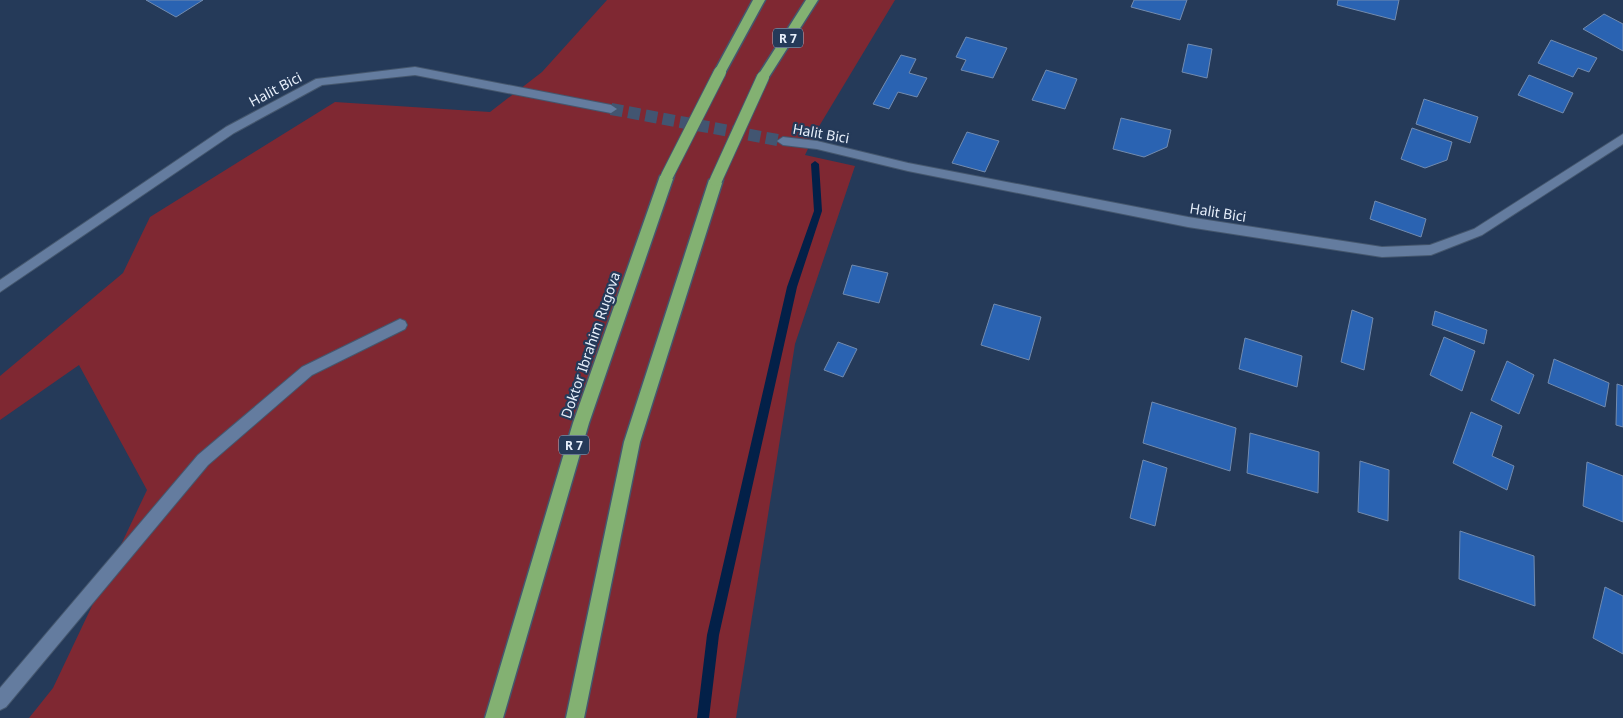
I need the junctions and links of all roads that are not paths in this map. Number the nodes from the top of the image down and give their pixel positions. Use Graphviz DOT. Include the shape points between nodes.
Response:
graph roads {
  1 [pos="759,0"];
  2 [pos="812,0"];
  3 [pos="611,109"];
  4 [pos="1623,138"];
  5 [pos="783,141"];
  6 [pos="0,287"];
  7 [pos="400,325"];
  8 [pos="0,701"];
  9 [pos="494,718"];
  10 [pos="575,718"];
  1 -- 9 [label="highway, Doktor Ibrahim Rugova / R 7, bridge" via="667,176 581,423"];
  2 -- 10 [label="highway, R 7, bridge" via="764,77 716,180 632,442"];
  3 -- 6 [label="street, Halit Bici" via="415,71 320,82 230,130"];
  4 -- 5 [label="street, Halit Bici" via="1478,232 1430,250 1382,252 1188,222 908,168 817,145"];
  7 -- 8 [label="street" via="306,371 202,460"];
}
